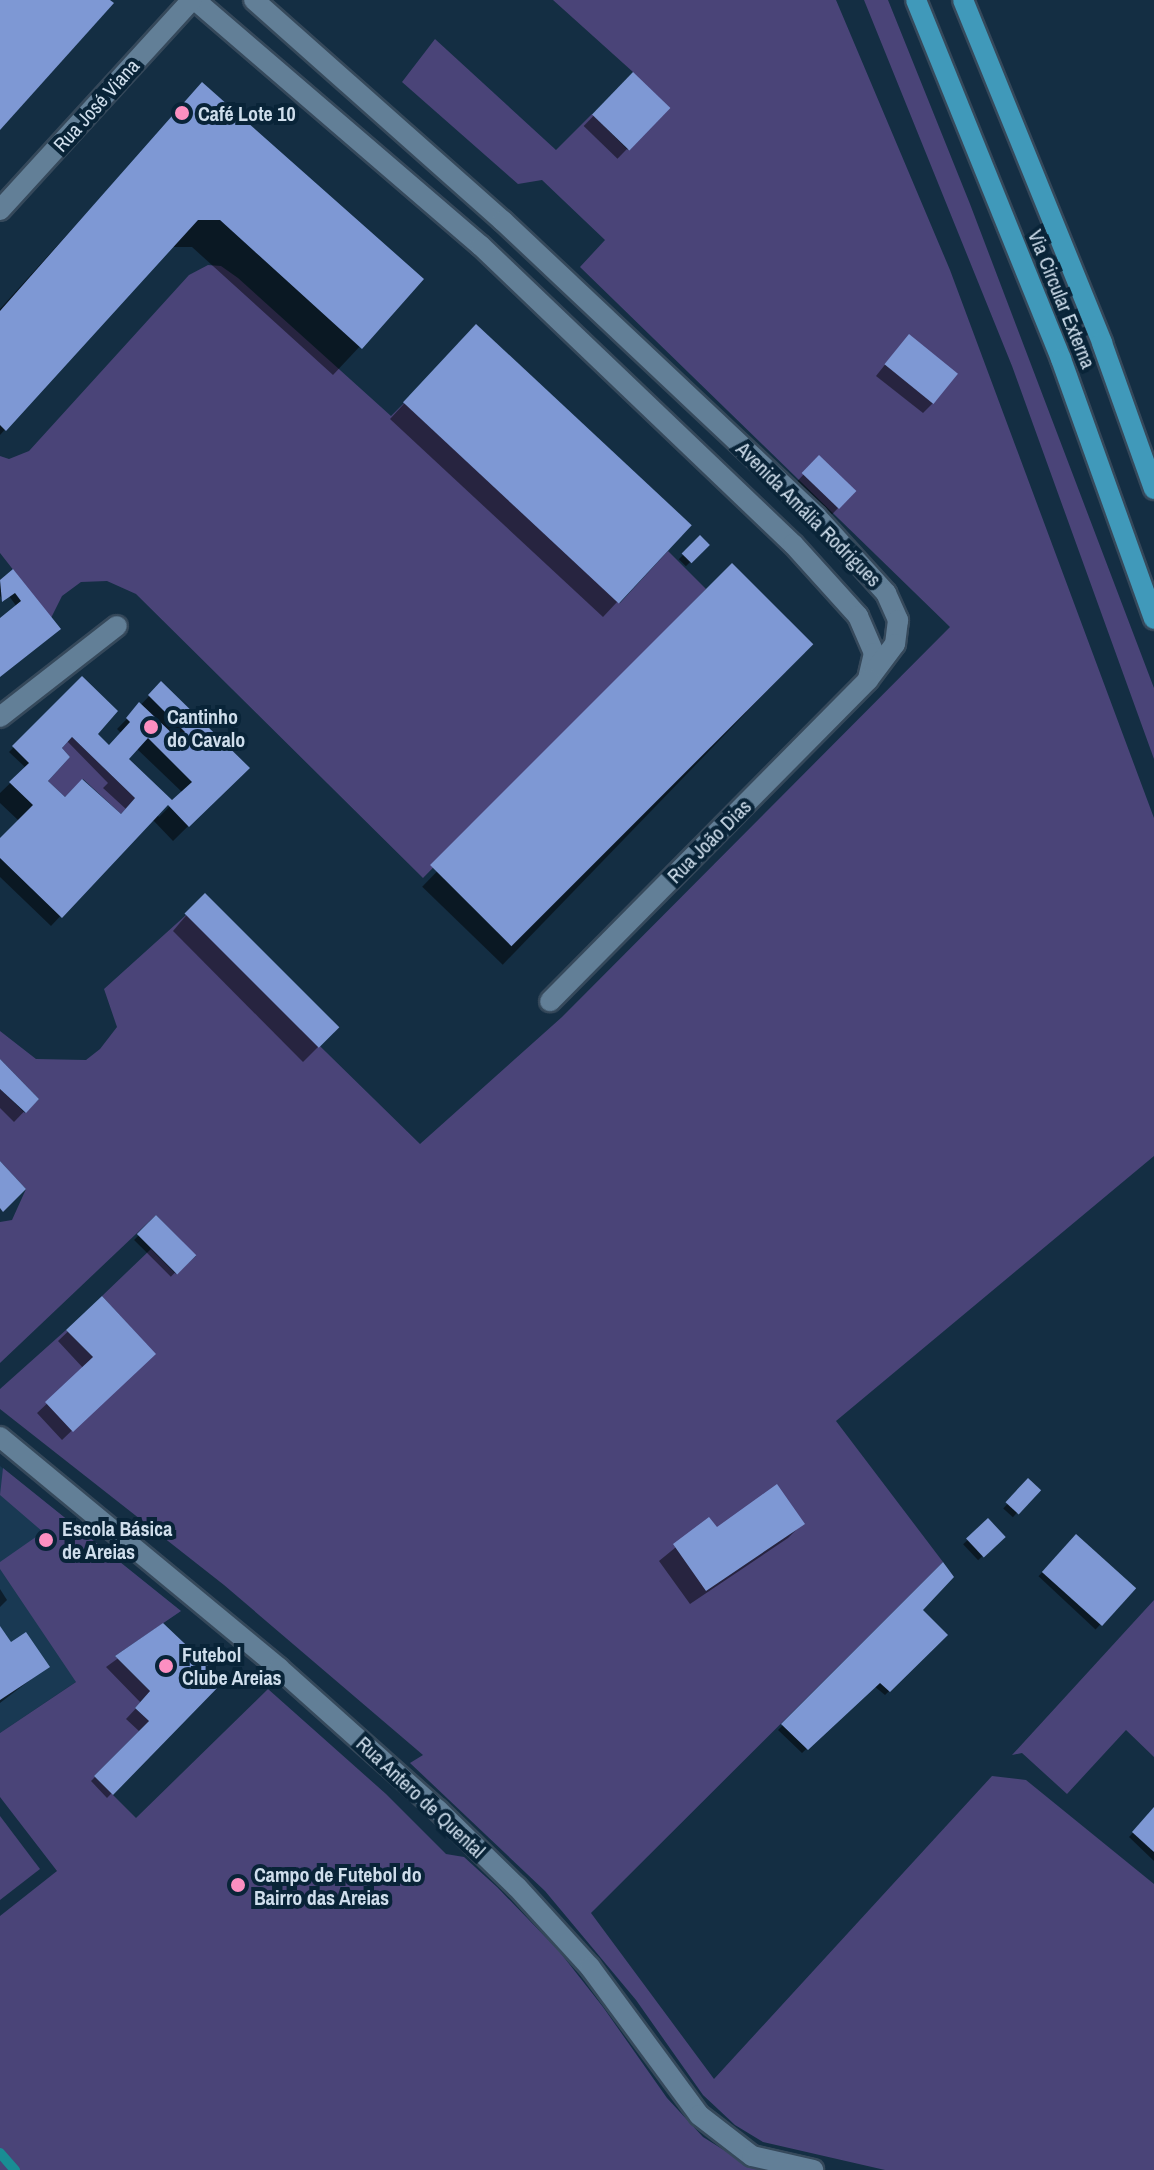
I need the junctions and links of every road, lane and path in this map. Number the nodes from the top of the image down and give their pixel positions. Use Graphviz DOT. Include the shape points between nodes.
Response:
graph roads {
  1 [pos="194,0"];
  2 [pos="254,0"];
  3 [pos="916,0"];
  4 [pos="963,0"];
  5 [pos="0,210"];
  6 [pos="503,221"];
  7 [pos="481,246"];
  8 [pos="1154,489"];
  9 [pos="1154,619"];
  10 [pos="117,626"];
  11 [pos="868,680"];
  12 [pos="0,717"];
  13 [pos="550,1001"];
  14 [pos="0,1437"];
  15 [pos="813,2170"];
  1 -- 5 [label="street, Rua José Viana"];
  1 -- 7 [label="street, Avenida Amália Rodrigues"];
  2 -- 6 [label="street, Avenida Amália Rodrigues"];
  3 -- 9 [label="main road, Via Circular Externa" via="1061,359"];
  4 -- 8 [label="main road, Via Circular Externa" via="1102,343"];
  6 -- 7 [label="street"];
  6 -- 11 [label="street, Avenida Amália Rodrigues" via="816,516 886,593 898,620 895,644"];
  7 -- 11 [label="street, Avenida Amália Rodrigues" via="842,596 858,616 874,653"];
  10 -- 12 [label="street"];
  11 -- 13 [label="street, Rua João Dias"];
  14 -- 15 [label="street, Rua Antero de Quental" via="279,1668 438,1810 590,1967 699,2115 752,2156"];
}
